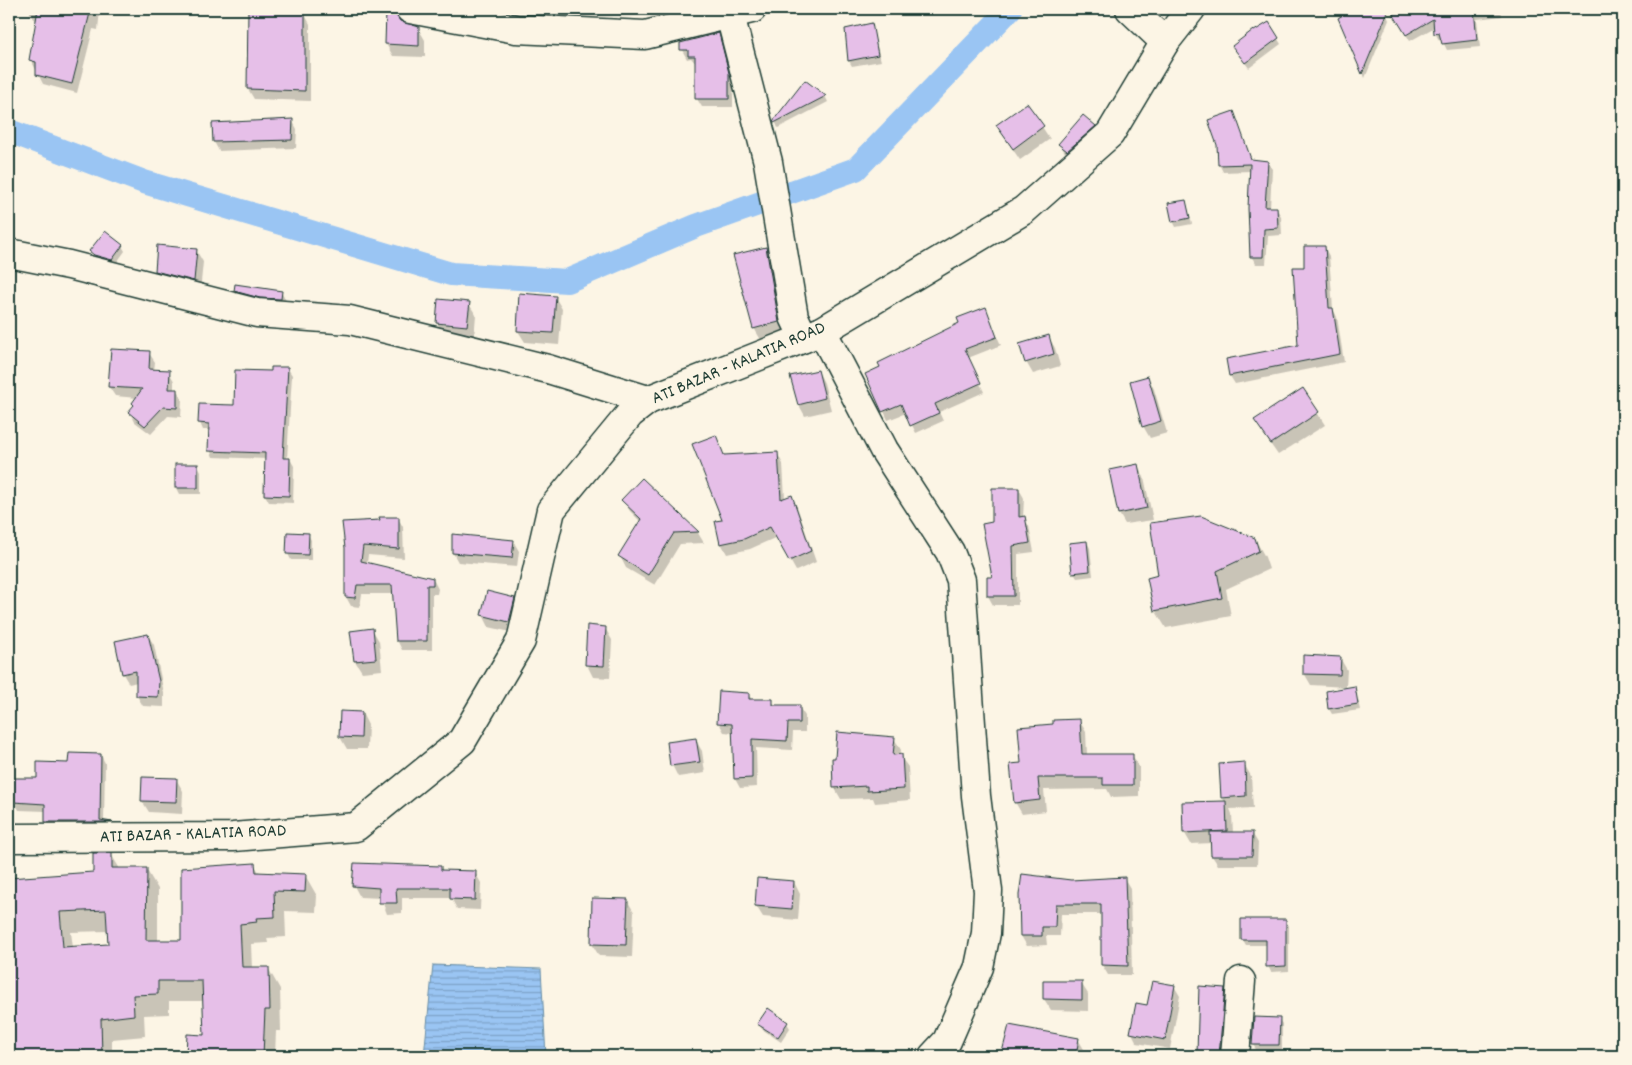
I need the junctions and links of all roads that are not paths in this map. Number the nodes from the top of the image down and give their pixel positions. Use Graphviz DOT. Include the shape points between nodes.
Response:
graph roads {
  1 [pos="410,9"];
  2 [pos="1130,9"];
  3 [pos="1191,9"];
  4 [pos="741,12"];
  5 [pos="1165,42"];
  6 [pos="9,253"];
  7 [pos="813,334"];
  8 [pos="648,400"];
  9 [pos="9,838"];
  10 [pos="1241,981"];
  11 [pos="933,1056"];
  12 [pos="1235,1056"];
  1 -- 4 [label="street" via="516,29 645,35"];
  2 -- 5 [label="street"];
  3 -- 5 [label="street, ATI BAZAR - KALATIA ROAD"];
  4 -- 7 [label="street" via="794,317"];
  5 -- 7 [label="street, ATI BAZAR - KALATIA ROAD" via="1110,134 1024,210"];
  6 -- 8 [label="street" via="257,313 350,320 548,369"];
  7 -- 8 [label="street, ATI BAZAR - KALATIA ROAD"];
  7 -- 11 [label="street" via="950,552 961,580 976,796 988,891 986,933 979,967 947,1041"];
  8 -- 9 [label="street, ATI BAZAR - KALATIA ROAD" via="630,414 551,510 521,642 462,741 356,827 233,837"];
  10 -- 12 [label="street"];
}
